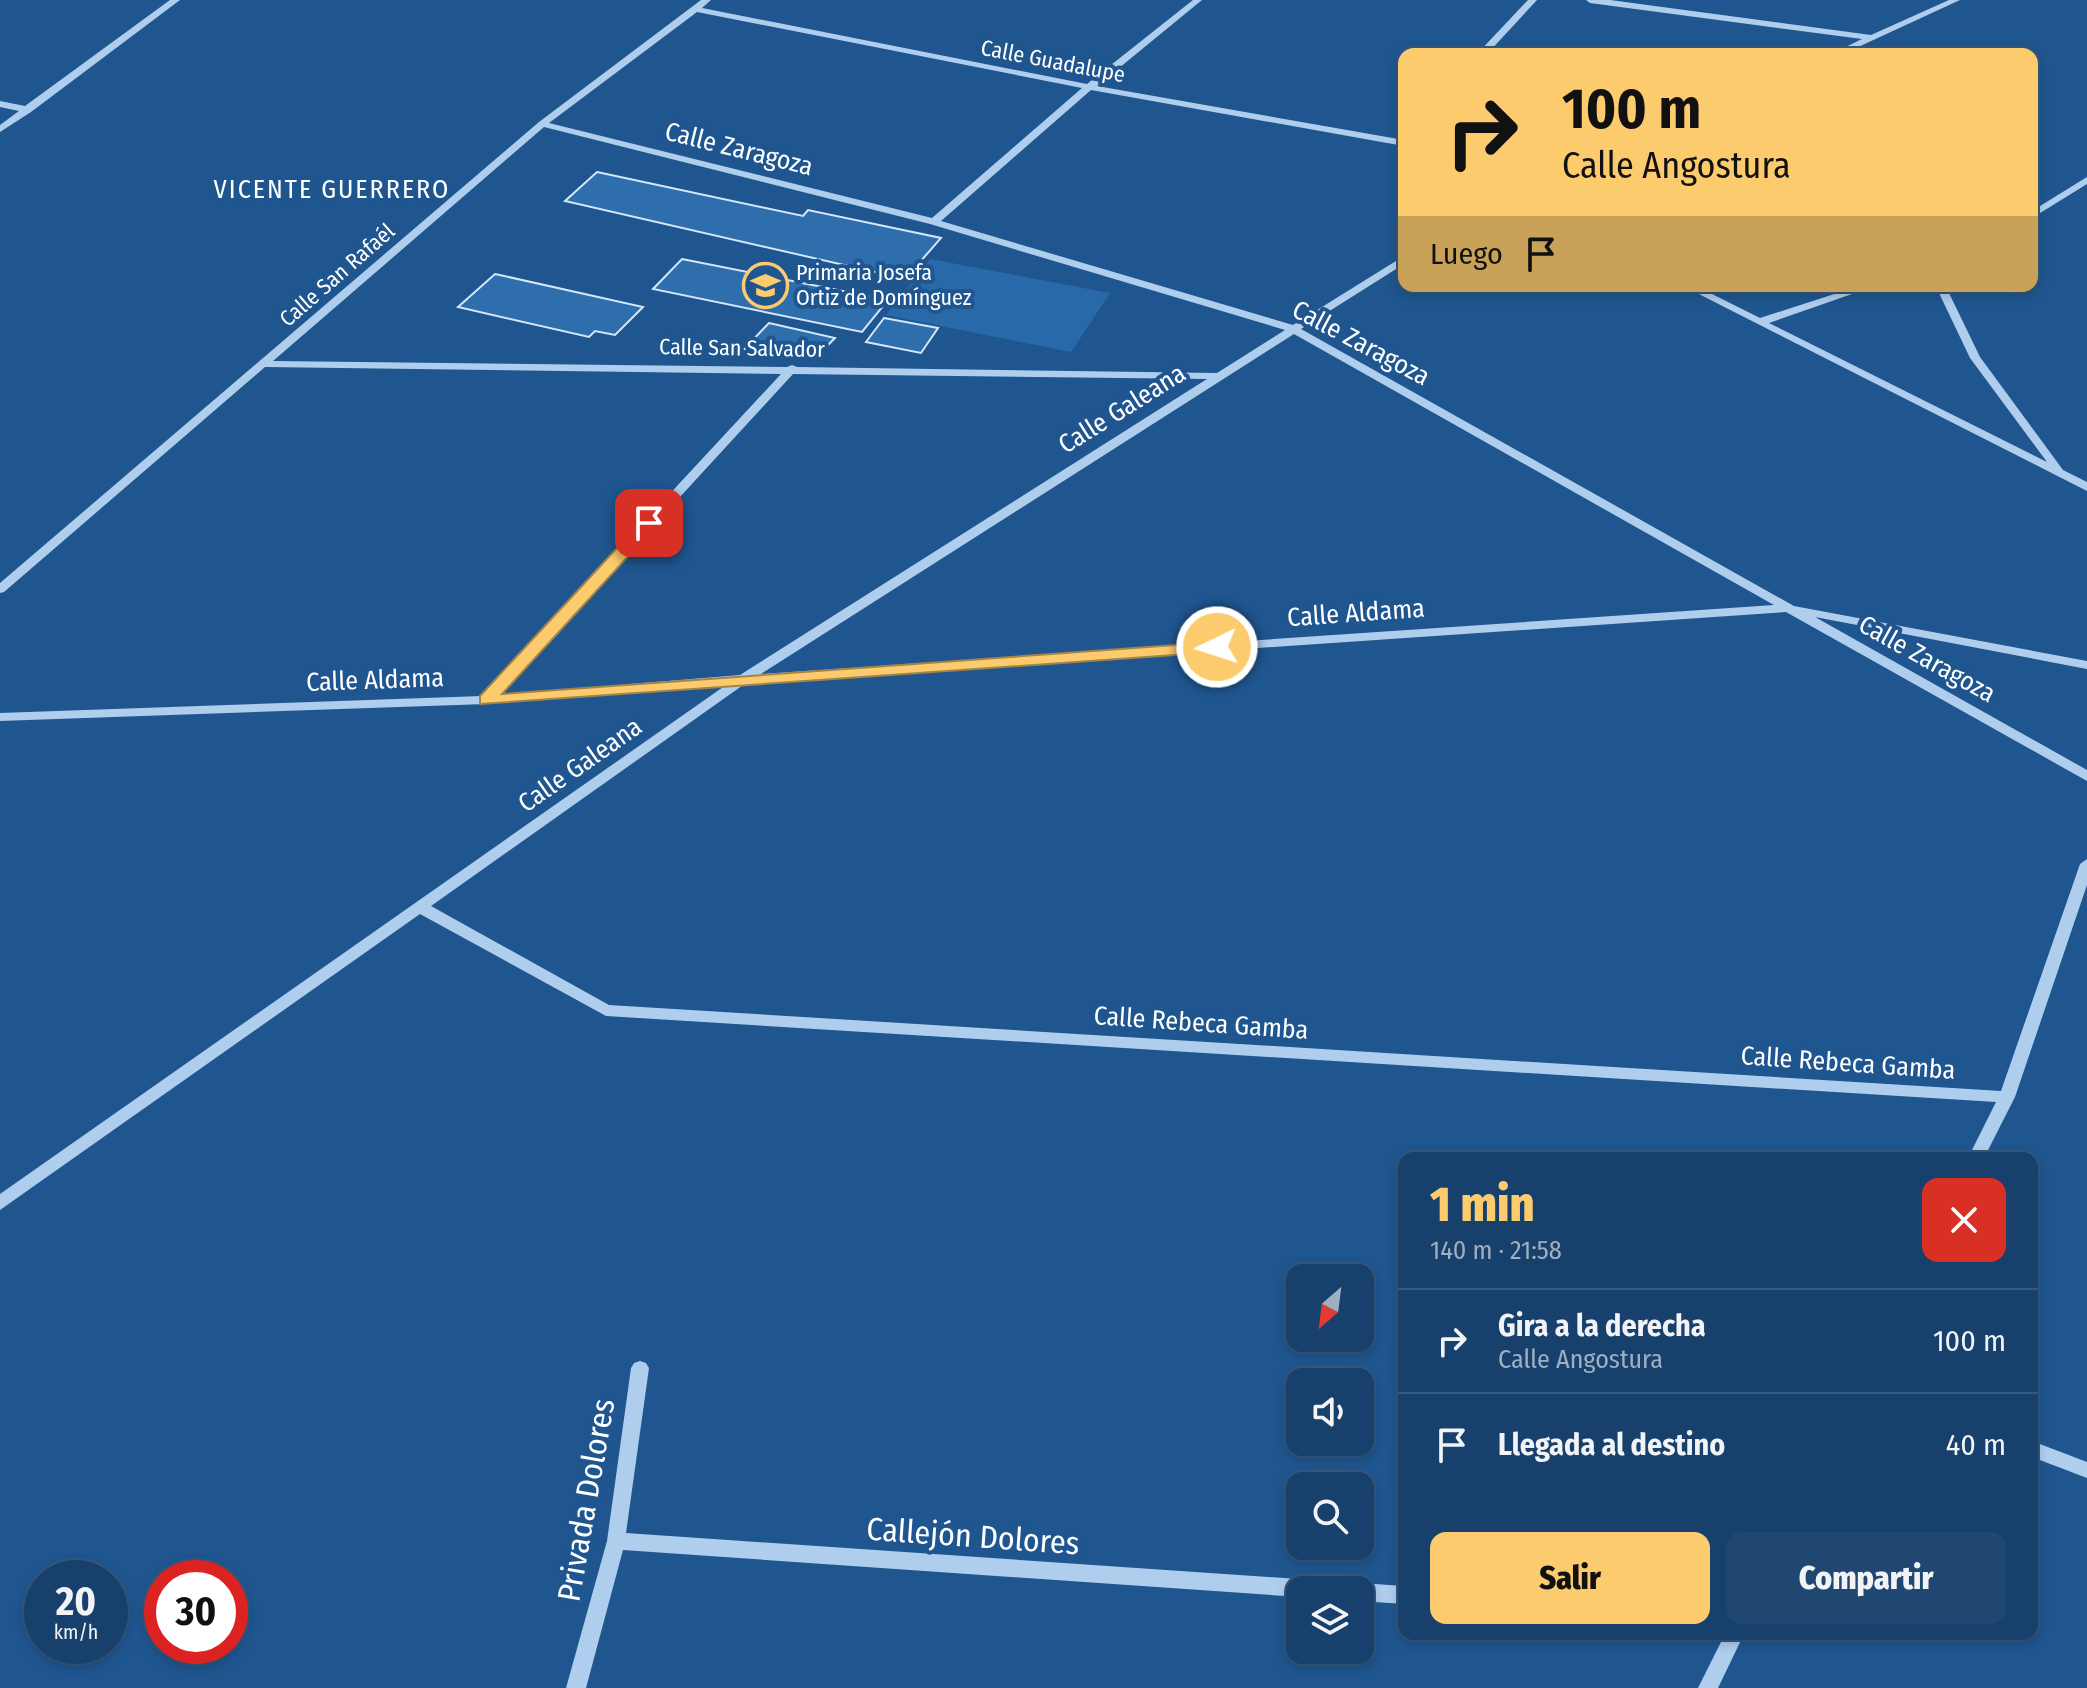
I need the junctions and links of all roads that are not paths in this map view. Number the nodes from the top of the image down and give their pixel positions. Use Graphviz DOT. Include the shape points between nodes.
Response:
graph roads {
  1 [pos="176,0"];
  2 [pos="707,0"];
  3 [pos="1198,0"];
  4 [pos="1533,0"];
  5 [pos="1590,0"];
  6 [pos="1956,0"];
  7 [pos="696,9"];
  8 [pos="1874,38"];
  9 [pos="1488,48"];
  10 [pos="1850,48"];
  11 [pos="1089,87"];
  12 [pos="0,104"];
  13 [pos="28,110"];
  14 [pos="542,124"];
  15 [pos="0,129"];
  16 [pos="1398,140"];
  17 [pos="2087,180"];
  18 [pos="2038,211"];
  19 [pos="934,222"];
  20 [pos="1398,263"];
  21 [pos="1700,292"];
  22 [pos="1852,292"];
  23 [pos="1945,292"];
  24 [pos="1760,322"];
  25 [pos="1291,328"];
  26 [pos="263,364"];
  27 [pos="792,368"];
  28 [pos="1220,376"];
  29 [pos="2061,474"];
  30 [pos="2087,487"];
  31 [pos="0,589"];
  32 [pos="1786,608"];
  33 [pos="2087,665"];
  34 [pos="743,679"];
  35 [pos="486,700"];
  36 [pos="0,717"];
  37 [pos="2087,776"];
  38 [pos="2087,864"];
  39 [pos="420,907"];
  40 [pos="2007,1097"];
  41 [pos="1979,1152"];
  42 [pos="0,1203"];
  43 [pos="640,1368"];
  44 [pos="2038,1451"];
  45 [pos="2087,1470"];
  46 [pos="616,1541"];
  47 [pos="1286,1587"];
  48 [pos="1374,1593"];
  49 [pos="1398,1595"];
  50 [pos="1732,1640"];
  51 [pos="576,1688"];
  52 [pos="1708,1688"];
  1 -- 13 [label="street"];
  2 -- 7 [label="street, Calle San Rafaél"];
  3 -- 11 [label="street"];
  4 -- 9 [label="street"];
  5 -- 8 [label="street"];
  6 -- 8 [label="street"];
  7 -- 11 [label="street, Calle Guadalupe"];
  7 -- 14 [label="street, Calle San Rafaél"];
  8 -- 10 [label="street"];
  11 -- 16 [label="street, Calle Guadalupe"];
  11 -- 19 [label="street"];
  12 -- 13 [label="street"];
  13 -- 15 [label="street"];
  14 -- 19 [label="street, Calle Zaragoza"];
  14 -- 26 [label="street, Calle San Rafaél"];
  17 -- 18 [label="street"];
  19 -- 25 [label="street, Calle Zaragoza"];
  20 -- 25 [label="street, Calle Galeana"];
  21 -- 24 [label="street"];
  22 -- 24 [label="street"];
  23 -- 29 [label="street" via="1975,358"];
  24 -- 29 [label="street"];
  25 -- 28 [label="street, Calle Galeana"];
  25 -- 32 [label="street, Calle Zaragoza"];
  26 -- 27 [label="street, Calle San Salvador"];
  26 -- 31 [label="street, Calle San Rafaél"];
  27 -- 28 [label="street, Calle San Salvador"];
  27 -- 35 [label="street"];
  28 -- 34 [label="street, Calle Galeana"];
  29 -- 30 [label="street"];
  32 -- 33 [label="street, Calle Aldama"];
  32 -- 34 [label="street, Calle Aldama"];
  32 -- 37 [label="street, Calle Zaragoza"];
  34 -- 35 [label="street, Calle Aldama"];
  34 -- 39 [label="street, Calle Galeana"];
  35 -- 36 [label="street, Calle Aldama"];
  38 -- 40 [label="street"];
  39 -- 40 [label="street, Calle Rebeca Gamba" via="606,1010"];
  39 -- 42 [label="street, Calle Galeana"];
  40 -- 41 [label="street"];
  43 -- 46 [label="street, Privada Dolores"];
  44 -- 45 [label="street"];
  46 -- 47 [label="street, Callejón Dolores"];
  46 -- 51 [label="street, Privada Dolores"];
  48 -- 49 [label="street"];
  50 -- 52 [label="street"];
}
